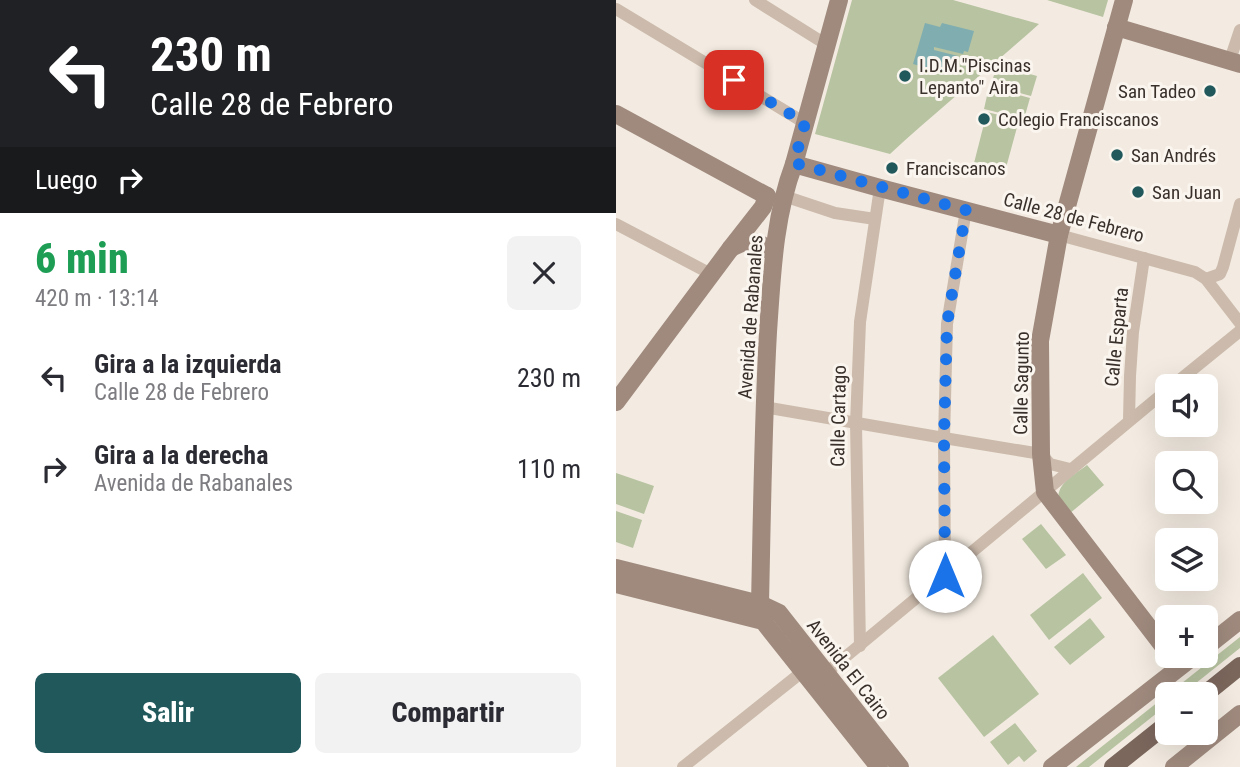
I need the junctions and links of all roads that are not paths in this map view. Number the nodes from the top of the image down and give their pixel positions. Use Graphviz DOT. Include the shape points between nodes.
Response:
graph roads {
  1 [pos="755,0"];
  2 [pos="839,0"];
  3 [pos="1124,0"];
  4 [pos="616,9"];
  5 [pos="1116,27"];
  6 [pos="1240,30"];
  7 [pos="827,45"];
  8 [pos="1235,62"];
  9 [pos="616,114"];
  10 [pos="805,123"];
  11 [pos="794,163"];
  12 [pos="880,188"];
  13 [pos="779,192"];
  14 [pos="1240,204"];
  15 [pos="966,210"];
  16 [pos="876,219"];
  17 [pos="616,224"];
  18 [pos="1059,234"];
  19 [pos="731,248"];
  20 [pos="773,253"];
  21 [pos="1144,258"];
  22 [pos="711,274"];
  23 [pos="1206,279"];
  24 [pos="1240,323"];
  25 [pos="1240,331"];
  26 [pos="1186,374"];
  27 [pos="1155,399"];
  28 [pos="616,402"];
  29 [pos="764,407"];
  30 [pos="1129,420"];
  31 [pos="856,423"];
  32 [pos="944,438"];
  33 [pos="1041,454"];
  34 [pos="1070,469"];
  35 [pos="1045,492"];
  36 [pos="616,568"];
  37 [pos="945,576"];
  38 [pos="616,584"];
  39 [pos="762,612"];
  40 [pos="1240,620"];
  41 [pos="1155,635"];
  42 [pos="1218,637"];
  43 [pos="860,646"];
  44 [pos="1240,666"];
  45 [pos="1169,668"];
  46 [pos="826,673"];
  47 [pos="806,675"];
  48 [pos="1218,684"];
  49 [pos="1240,714"];
  50 [pos="1155,734"];
  51 [pos="683,767"];
  52 [pos="879,767"];
  53 [pos="900,767"];
  54 [pos="1052,767"];
  55 [pos="1113,767"];
  56 [pos="1174,767"];
  1 -- 7 [label="street"];
  2 -- 7 [label="street, Avenida de Rabanales"];
  3 -- 5 [label="street, Calle Sagunto"];
  4 -- 10 [label="street"];
  5 -- 8 [label="street"];
  5 -- 18 [label="street, Calle Sagunto"];
  6 -- 8 [label="street"];
  7 -- 10 [label="street, Avenida de Rabanales"];
  9 -- 13 [label="street"];
  10 -- 11 [label="street, Avenida de Rabanales"];
  11 -- 12 [label="street, Calle 28 de Febrero"];
  11 -- 13 [label="street, Avenida de Rabanales"];
  12 -- 15 [label="street, Calle 28 de Febrero"];
  12 -- 16 [label="street, Calle Cartago"];
  13 -- 16 [label="street" via="835,213"];
  13 -- 19 [label="street"];
  13 -- 20 [label="street, Avenida de Rabanales"];
  14 -- 23 [label="street" via="1220,274"];
  15 -- 18 [label="street, Calle 28 de Febrero"];
  15 -- 32 [label="street" via="947,324"];
  16 -- 31 [label="street, Calle Cartago" via="860,323"];
  17 -- 22 [label="street"];
  18 -- 21 [label="street, Calle 28 de Febrero"];
  18 -- 33 [label="street, Calle Sagunto" via="1040,341"];
  19 -- 20 [label="street" via="753,241"];
  19 -- 22 [label="street"];
  20 -- 29 [label="street, Avenida de Rabanales"];
  21 -- 23 [label="street, Calle 28 de Febrero"];
  21 -- 30 [label="street, Calle Esparta" via="1133,332"];
  22 -- 28 [label="street"];
  23 -- 24 [label="street"];
  25 -- 26 [label="street"];
  27 -- 30 [label="street"];
  29 -- 31 [label="street"];
  29 -- 39 [label="street, Avenida de Rabanales"];
  30 -- 34 [label="street"];
  31 -- 32 [label="street"];
  31 -- 43 [label="street, Calle Cartago"];
  32 -- 33 [label="street"];
  32 -- 37 [label="street"];
  33 -- 34 [label="street" via="1050,464"];
  33 -- 35 [label="street, Calle Sagunto"];
  34 -- 35 [label="street"];
  35 -- 37 [label="street"];
  35 -- 41 [label="street"];
  36 -- 39 [label="street, Avenida El Cairo"];
  37 -- 43 [label="street"];
  38 -- 39 [label="street, Avenida El Cairo"];
  39 -- 46 [label="street, Avenida El Cairo" via="779,613"];
  39 -- 47 [label="street, Avenida El Cairo"];
  40 -- 42 [label="street"];
  43 -- 46 [label="street"];
  44 -- 48 [label="main road"];
  45 -- 54 [label="street"];
  46 -- 47 [label="street"];
  46 -- 53 [label="street, Avenida El Cairo"];
  47 -- 51 [label="street" via="797,676"];
  47 -- 52 [label="street, Avenida El Cairo"];
  49 -- 56 [label="street"];
  50 -- 55 [label="main road"];
}
